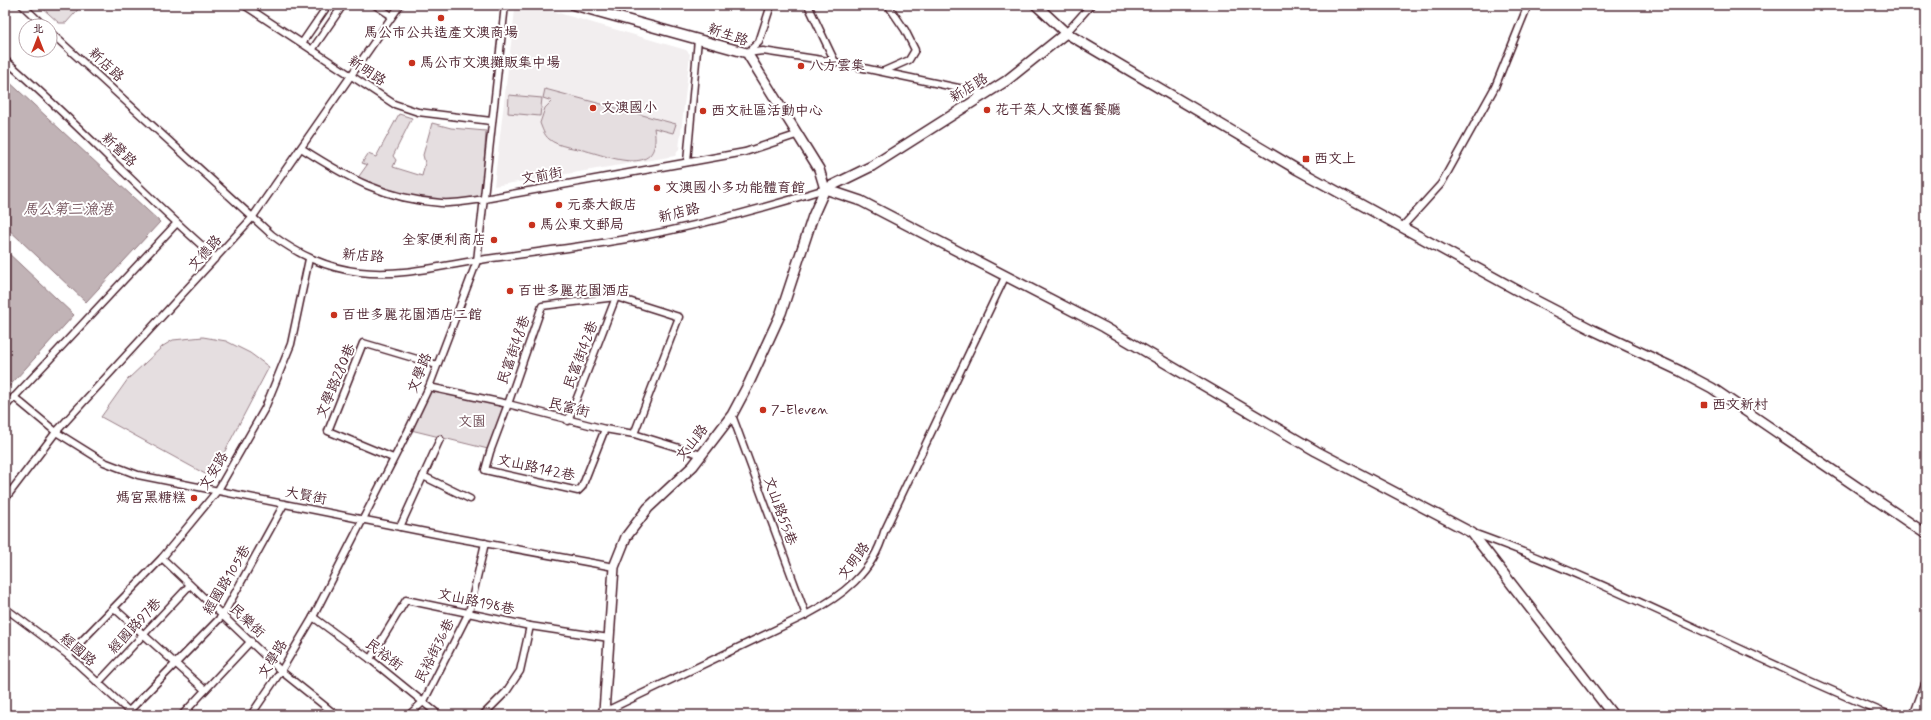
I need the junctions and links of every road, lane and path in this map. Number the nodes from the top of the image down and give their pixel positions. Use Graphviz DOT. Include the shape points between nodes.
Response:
graph roads {
  1 [pos="22,5"];
  2 [pos="244,5"];
  3 [pos="328,5"];
  4 [pos="343,5"];
  5 [pos="375,5"];
  6 [pos="505,5"];
  7 [pos="574,5"];
  8 [pos="771,5"];
  9 [pos="808,5"];
  10 [pos="888,5"];
  11 [pos="1036,5"];
  12 [pos="1086,5"];
  13 [pos="1091,5"];
  14 [pos="1528,5"];
  15 [pos="396,6"];
  16 [pos="392,16"];
  17 [pos="36,18"];
  18 [pos="1066,33"];
  19 [pos="58,39"];
  20 [pos="698,40"];
  21 [pos="302,44"];
  22 [pos="312,50"];
  23 [pos="747,53"];
  24 [pos="5,60"];
  25 [pos="835,62"];
  26 [pos="884,71"];
  27 [pos="352,76"];
  28 [pos="987,94"];
  29 [pos="491,121"];
  30 [pos="796,135"];
  31 [pos="301,148"];
  32 [pos="687,162"];
  33 [pos="825,189"];
  34 [pos="484,199"];
  35 [pos="252,218"];
  36 [pos="176,224"];
  37 [pos="1402,227"];
  38 [pos="216,258"];
  39 [pos="309,259"];
  40 [pos="476,260"];
  41 [pos="1005,277"];
  42 [pos="616,297"];
  43 [pos="437,365"];
  44 [pos="429,387"];
  45 [pos="14,397"];
  46 [pos="508,404"];
  47 [pos="5,407"];
  48 [pos="732,415"];
  49 [pos="568,421"];
  50 [pos="605,430"];
  51 [pos="56,432"];
  52 [pos="634,434"];
  53 [pos="440,439"];
  54 [pos="702,454"];
  55 [pos="393,458"];
  56 [pos="424,476"];
  57 [pos="218,490"];
  58 [pos="5,499"];
  59 [pos="470,499"];
  60 [pos="284,504"];
  61 [pos="364,520"];
  62 [pos="400,527"];
  63 [pos="1472,533"];
  64 [pos="1926,534"];
  65 [pos="485,543"];
  66 [pos="162,558"];
  67 [pos="614,567"];
  68 [pos="190,585"];
  69 [pos="5,608"];
  70 [pos="114,608"];
  71 [pos="469,612"];
  72 [pos="223,615"];
  73 [pos="806,615"];
  74 [pos="313,617"];
  75 [pos="530,626"];
  76 [pos="143,634"];
  77 [pos="609,638"];
  78 [pos="251,641"];
  79 [pos="68,655"];
  80 [pos="370,659"];
  81 [pos="176,663"];
  82 [pos="281,671"];
  83 [pos="98,684"];
  84 [pos="1926,685"];
  85 [pos="205,690"];
  86 [pos="424,701"];
  87 [pos="131,713"];
  88 [pos="600,714"];
  89 [pos="182,715"];
  90 [pos="252,715"];
  91 [pos="336,715"];
  92 [pos="409,715"];
  93 [pos="439,715"];
  94 [pos="483,715"];
  95 [pos="1613,715"];
  96 [pos="1890,715"];
  97 [pos="1916,715"];
  1 -- 17 [label="street"];
  2 -- 21 [label="street, 新明路"];
  3 -- 21 [label="street"];
  4 -- 22 [label="street"];
  5 -- 16 [label="street"];
  6 -- 29 [label="street, 文學路"];
  7 -- 20 [label="main road, 新生路"];
  8 -- 23 [label="street" via="759,42"];
  9 -- 25 [label="street"];
  10 -- 26 [label="street" via="915,50 909,60"];
  11 -- 18 [label="main road"];
  12 -- 18 [label="street"];
  13 -- 18 [label="street"];
  14 -- 37 [label="street" via="1494,87 1440,184"];
  15 -- 16 [label="street, 文德路"];
  16 -- 27 [label="street, 文德路"];
  18 -- 28 [label="main road, 新店路"];
  18 -- 37 [label="main road" via="1287,164"];
  19 -- 35 [label="street, 新店路"];
  20 -- 23 [label="main road, 新生路"];
  20 -- 32 [label="street"];
  21 -- 22 [label="street, 新明路"];
  22 -- 27 [label="street, 新明路"];
  23 -- 25 [label="street" via="763,51"];
  23 -- 30 [label="main road, 新生路"];
  24 -- 36 [label="street, 新營路" via="125,172"];
  25 -- 26 [label="street"];
  26 -- 28 [label="street"];
  27 -- 29 [label="street, 新明路" via="394,104 418,112"];
  27 -- 31 [label="street, 文德路"];
  28 -- 33 [label="main road, 新店路" via="872,166"];
  29 -- 34 [label="street, 文學路"];
  30 -- 32 [label="street, 文前街" via="745,152"];
  30 -- 33 [label="main road, 新生路" via="819,169"];
  31 -- 34 [label="street, 文前街" via="338,172 366,186 400,198 443,203"];
  31 -- 35 [label="street, 文德路"];
  32 -- 34 [label="street, 文前街"];
  33 -- 40 [label="street, 新店路" via="760,209 655,234"];
  33 -- 41 [label="main road" via="861,201"];
  33 -- 48 [label="main road, 文山路" via="813,216 781,313"];
  34 -- 40 [label="street, 文學路"];
  35 -- 38 [label="street, 文德路"];
  35 -- 39 [label="street, 新店路" via="284,244"];
  36 -- 38 [label="street, 新營路"];
  36 -- 45 [label="street"];
  37 -- 64 [label="main road" via="1533,299 1712,388"];
  38 -- 51 [label="street, 文德路"];
  39 -- 40 [label="street, 新店路" via="332,267 360,272 407,271"];
  39 -- 57 [label="street, 文安路" via="290,344 265,408"];
  40 -- 43 [label="street, 文學路"];
  41 -- 63 [label="main road" via="1104,327 1316,451"];
  41 -- 73 [label="street, 文明路" via="884,532 880,548 865,572 848,590"];
  42 -- 46 [label="street, 民富街48巷" via="542,306"];
  42 -- 49 [label="street, 民富街42巷"];
  42 -- 52 [label="street" via="679,317"];
  43 -- 44 [label="street, 文學路"];
  43 -- 55 [label="street, 文學路280巷" via="363,343 328,431"];
  44 -- 46 [label="street, 民富街"];
  44 -- 55 [label="street, 文學路"];
  45 -- 47 [label="street"];
  45 -- 51 [label="street, 大賢街"];
  46 -- 49 [label="street, 民富街"];
  46 -- 50 [label="street, 文山路142巷" via="485,470 578,491 582,487"];
  48 -- 54 [label="main road, 文山路"];
  48 -- 73 [label="street, 文山路55巷"];
  49 -- 50 [label="street, 民富街"];
  50 -- 52 [label="street, 民富街"];
  51 -- 57 [label="street, 大賢街" via="104,462 138,475"];
  51 -- 58 [label="street, 文德路"];
  52 -- 54 [label="street, 民富街"];
  53 -- 56 [label="street"];
  54 -- 67 [label="main road, 文山路" via="689,471 648,508 626,538"];
  55 -- 61 [label="street, 文學路"];
  56 -- 59 [label="street"];
  56 -- 62 [label="street"];
  57 -- 60 [label="street, 大賢街"];
  57 -- 66 [label="street, 文安路"];
  60 -- 61 [label="street, 大賢街"];
  60 -- 72 [label="street, 經國路105巷"];
  61 -- 62 [label="street, 大賢街"];
  61 -- 74 [label="street, 文學路"];
  62 -- 65 [label="street, 大賢街"];
  63 -- 95 [label="main road"];
  63 -- 96 [label="street" via="1604,587 1821,687"];
  65 -- 67 [label="street, 大賢街"];
  65 -- 71 [label="street, 民裕街36巷"];
  66 -- 68 [label="street, 民樂街"];
  66 -- 70 [label="street, 文安路"];
  67 -- 77 [label="main road, 文山路"];
  68 -- 72 [label="street, 民樂街"];
  68 -- 76 [label="street, 經國路97巷"];
  69 -- 79 [label="street, 經國路"];
  70 -- 76 [label="street"];
  70 -- 79 [label="street, 文安路"];
  71 -- 75 [label="street, 文山路198巷"];
  71 -- 80 [label="street, 文山路198巷" via="406,600"];
  71 -- 86 [label="street, 民裕街36巷"];
  72 -- 78 [label="street, 民樂街"];
  72 -- 81 [label="street, 經國路105巷"];
  73 -- 88 [label="street, 文明路"];
  74 -- 80 [label="street, 民裕街"];
  74 -- 82 [label="street, 文學路"];
  75 -- 77 [label="street, 文山路198巷"];
  75 -- 94 [label="street" via="520,671 506,692"];
  76 -- 81 [label="street"];
  76 -- 83 [label="street, 經國路97巷"];
  77 -- 88 [label="main road, 文山路"];
  78 -- 82 [label="street, 民樂街"];
  78 -- 85 [label="street"];
  79 -- 83 [label="street, 經國路"];
  80 -- 86 [label="street, 民裕街"];
  81 -- 85 [label="street"];
  81 -- 87 [label="street, 經國路105巷"];
  82 -- 90 [label="street, 文學路"];
  82 -- 91 [label="street, 民樂街"];
  83 -- 87 [label="street, 經國路"];
  84 -- 97 [label="main road"];
  85 -- 89 [label="street"];
  86 -- 92 [label="street"];
  86 -- 93 [label="street, 民裕街"];
}
